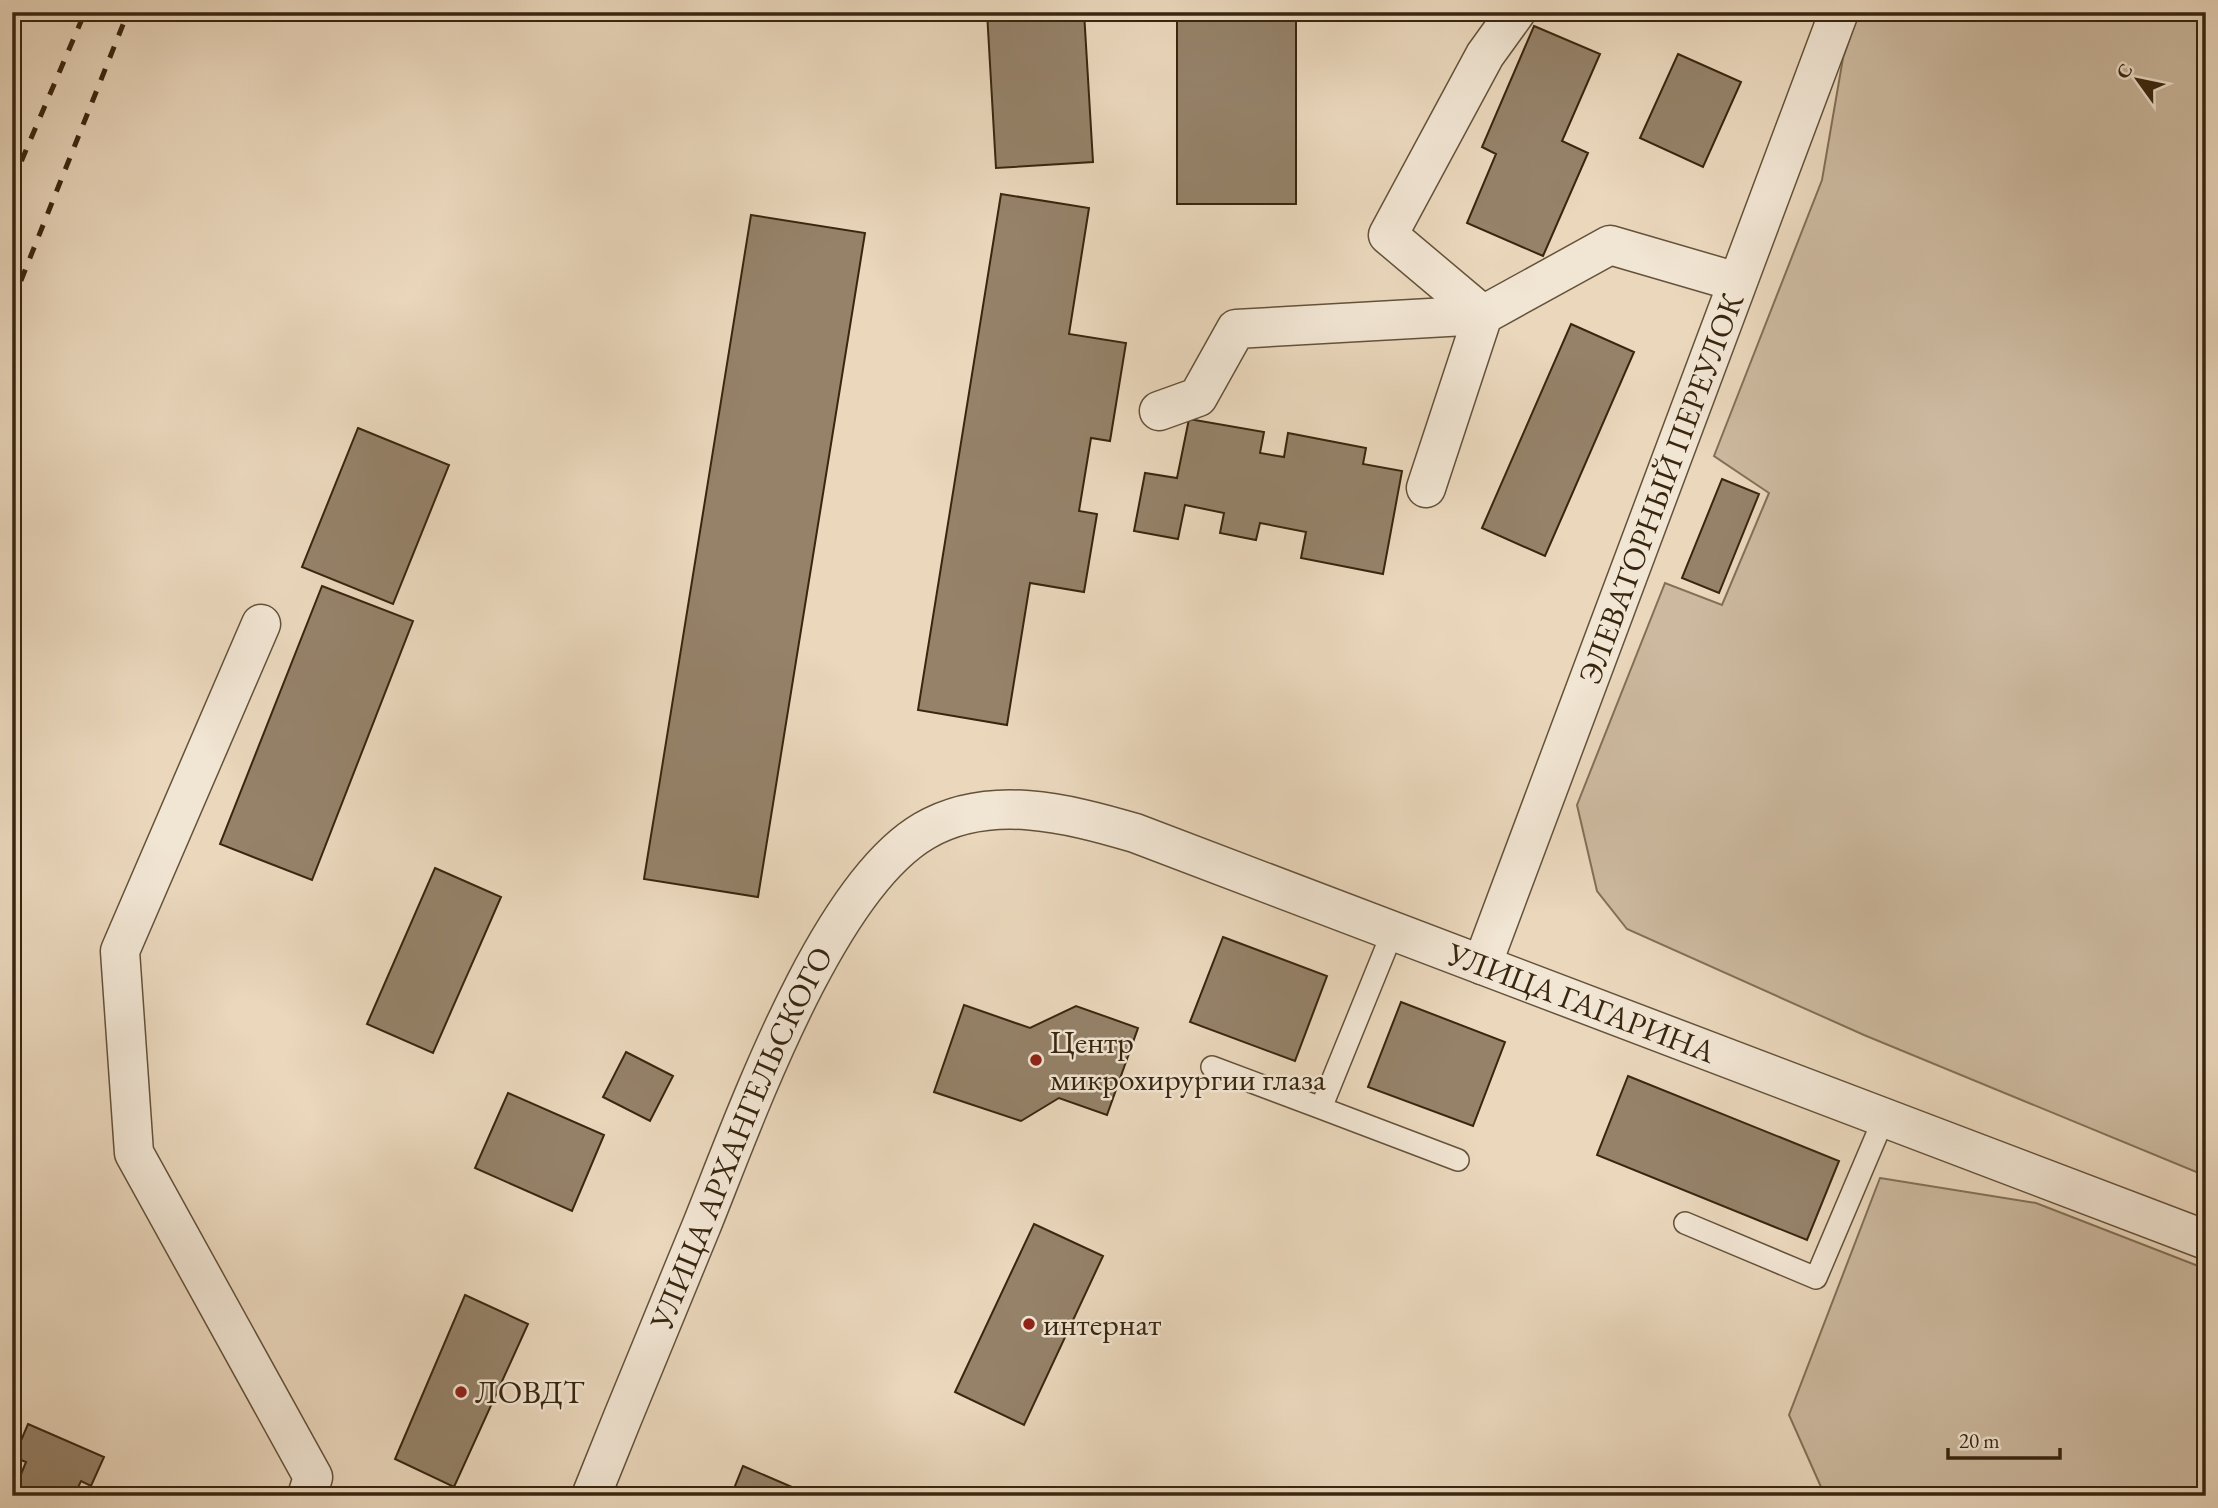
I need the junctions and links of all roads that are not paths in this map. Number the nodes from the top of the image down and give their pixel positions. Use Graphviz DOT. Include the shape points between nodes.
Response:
graph roads {
  1 [pos="1516,12"];
  2 [pos="1839,12"];
  3 [pos="1737,282"];
  4 [pos="1483,315"];
  5 [pos="1159,411"];
  6 [pos="1426,488"];
  7 [pos="261,624"];
  8 [pos="947,820"];
  9 [pos="1393,931"];
  10 [pos="1482,965"];
  11 [pos="1212,1067"];
  12 [pos="1321,1108"];
  13 [pos="1884,1118"];
  14 [pos="1458,1160"];
  15 [pos="1685,1223"];
  16 [pos="2206,1240"];
  17 [pos="307,1496"];
  18 [pos="591,1496"];
  1 -- 4 [label="street" via="1485,55 1388,235"];
  2 -- 3 [label="street, ЭЛЕВАТОРНЫЙ ПЕРЕУЛОК"];
  3 -- 4 [label="street" via="1610,245"];
  3 -- 10 [label="street, ЭЛЕВАТОРНЫЙ ПЕРЕУЛОК"];
  4 -- 5 [label="street" via="1236,329 1198,397"];
  4 -- 6 [label="street"];
  7 -- 17 [label="street" via="120,951 134,1153 313,1477"];
  8 -- 9 [label="street, УЛИЦА ГАГАРИНА" via="1011,809 1100,823"];
  8 -- 18 [label="street, УЛИЦА АРХАНГЕЛЬСКОГО" via="898,852 863,890 828,943 770,1057"];
  9 -- 10 [label="street, УЛИЦА ГАГАРИНА"];
  9 -- 12 [label="lane"];
  10 -- 13 [label="street, УЛИЦА ГАГАРИНА"];
  11 -- 12 [label="lane"];
  12 -- 14 [label="lane"];
  13 -- 15 [label="lane" via="1816,1278"];
  13 -- 16 [label="street, УЛИЦА ГАГАРИНА"];
}
